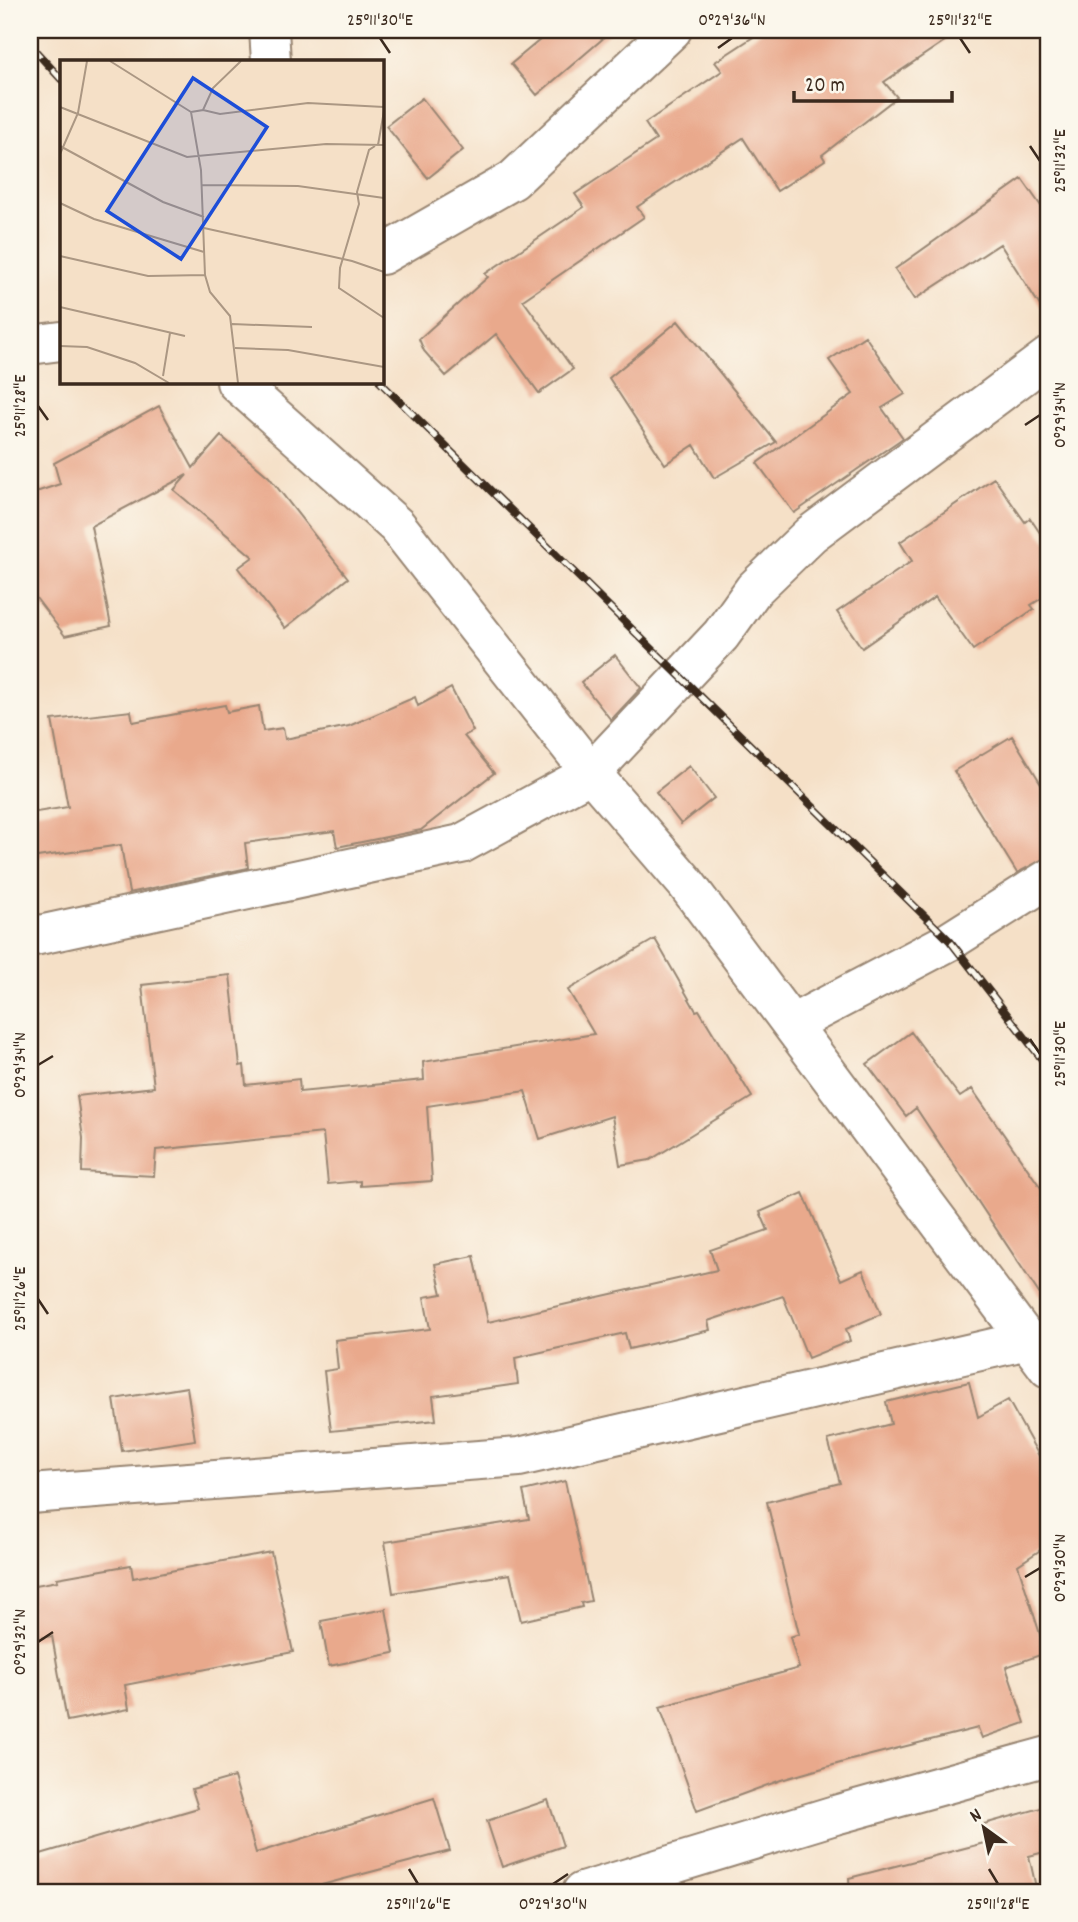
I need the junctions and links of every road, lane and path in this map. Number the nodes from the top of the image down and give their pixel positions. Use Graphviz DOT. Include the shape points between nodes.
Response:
graph roads {
  1 [pos="269,30"];
  2 [pos="672,30"];
  3 [pos="271,60"];
  4 [pos="383,254"];
  5 [pos="60,341"];
  6 [pos="30,345"];
  7 [pos="1048,357"];
  8 [pos="237,383"];
  9 [pos="591,773"];
  10 [pos="1048,879"];
  11 [pos="30,937"];
  12 [pos="792,1024"];
  13 [pos="1038,1354"];
  14 [pos="30,1494"];
  15 [pos="1048,1756"];
  16 [pos="582,1892"];
  1 -- 3 [label="street"];
  2 -- 4 [label="street" via="513,180"];
  5 -- 6 [label="street"];
  7 -- 9 [label="street" via="811,534 754,589 721,635"];
  8 -- 9 [label="street" via="397,526"];
  9 -- 11 [label="street" via="461,844"];
  9 -- 12 [label="street" via="685,882"];
  10 -- 12 [label="street" via="950,941"];
  12 -- 13 [label="street"];
  13 -- 14 [label="street" via="520,1457"];
  15 -- 16 [label="street"];
}
